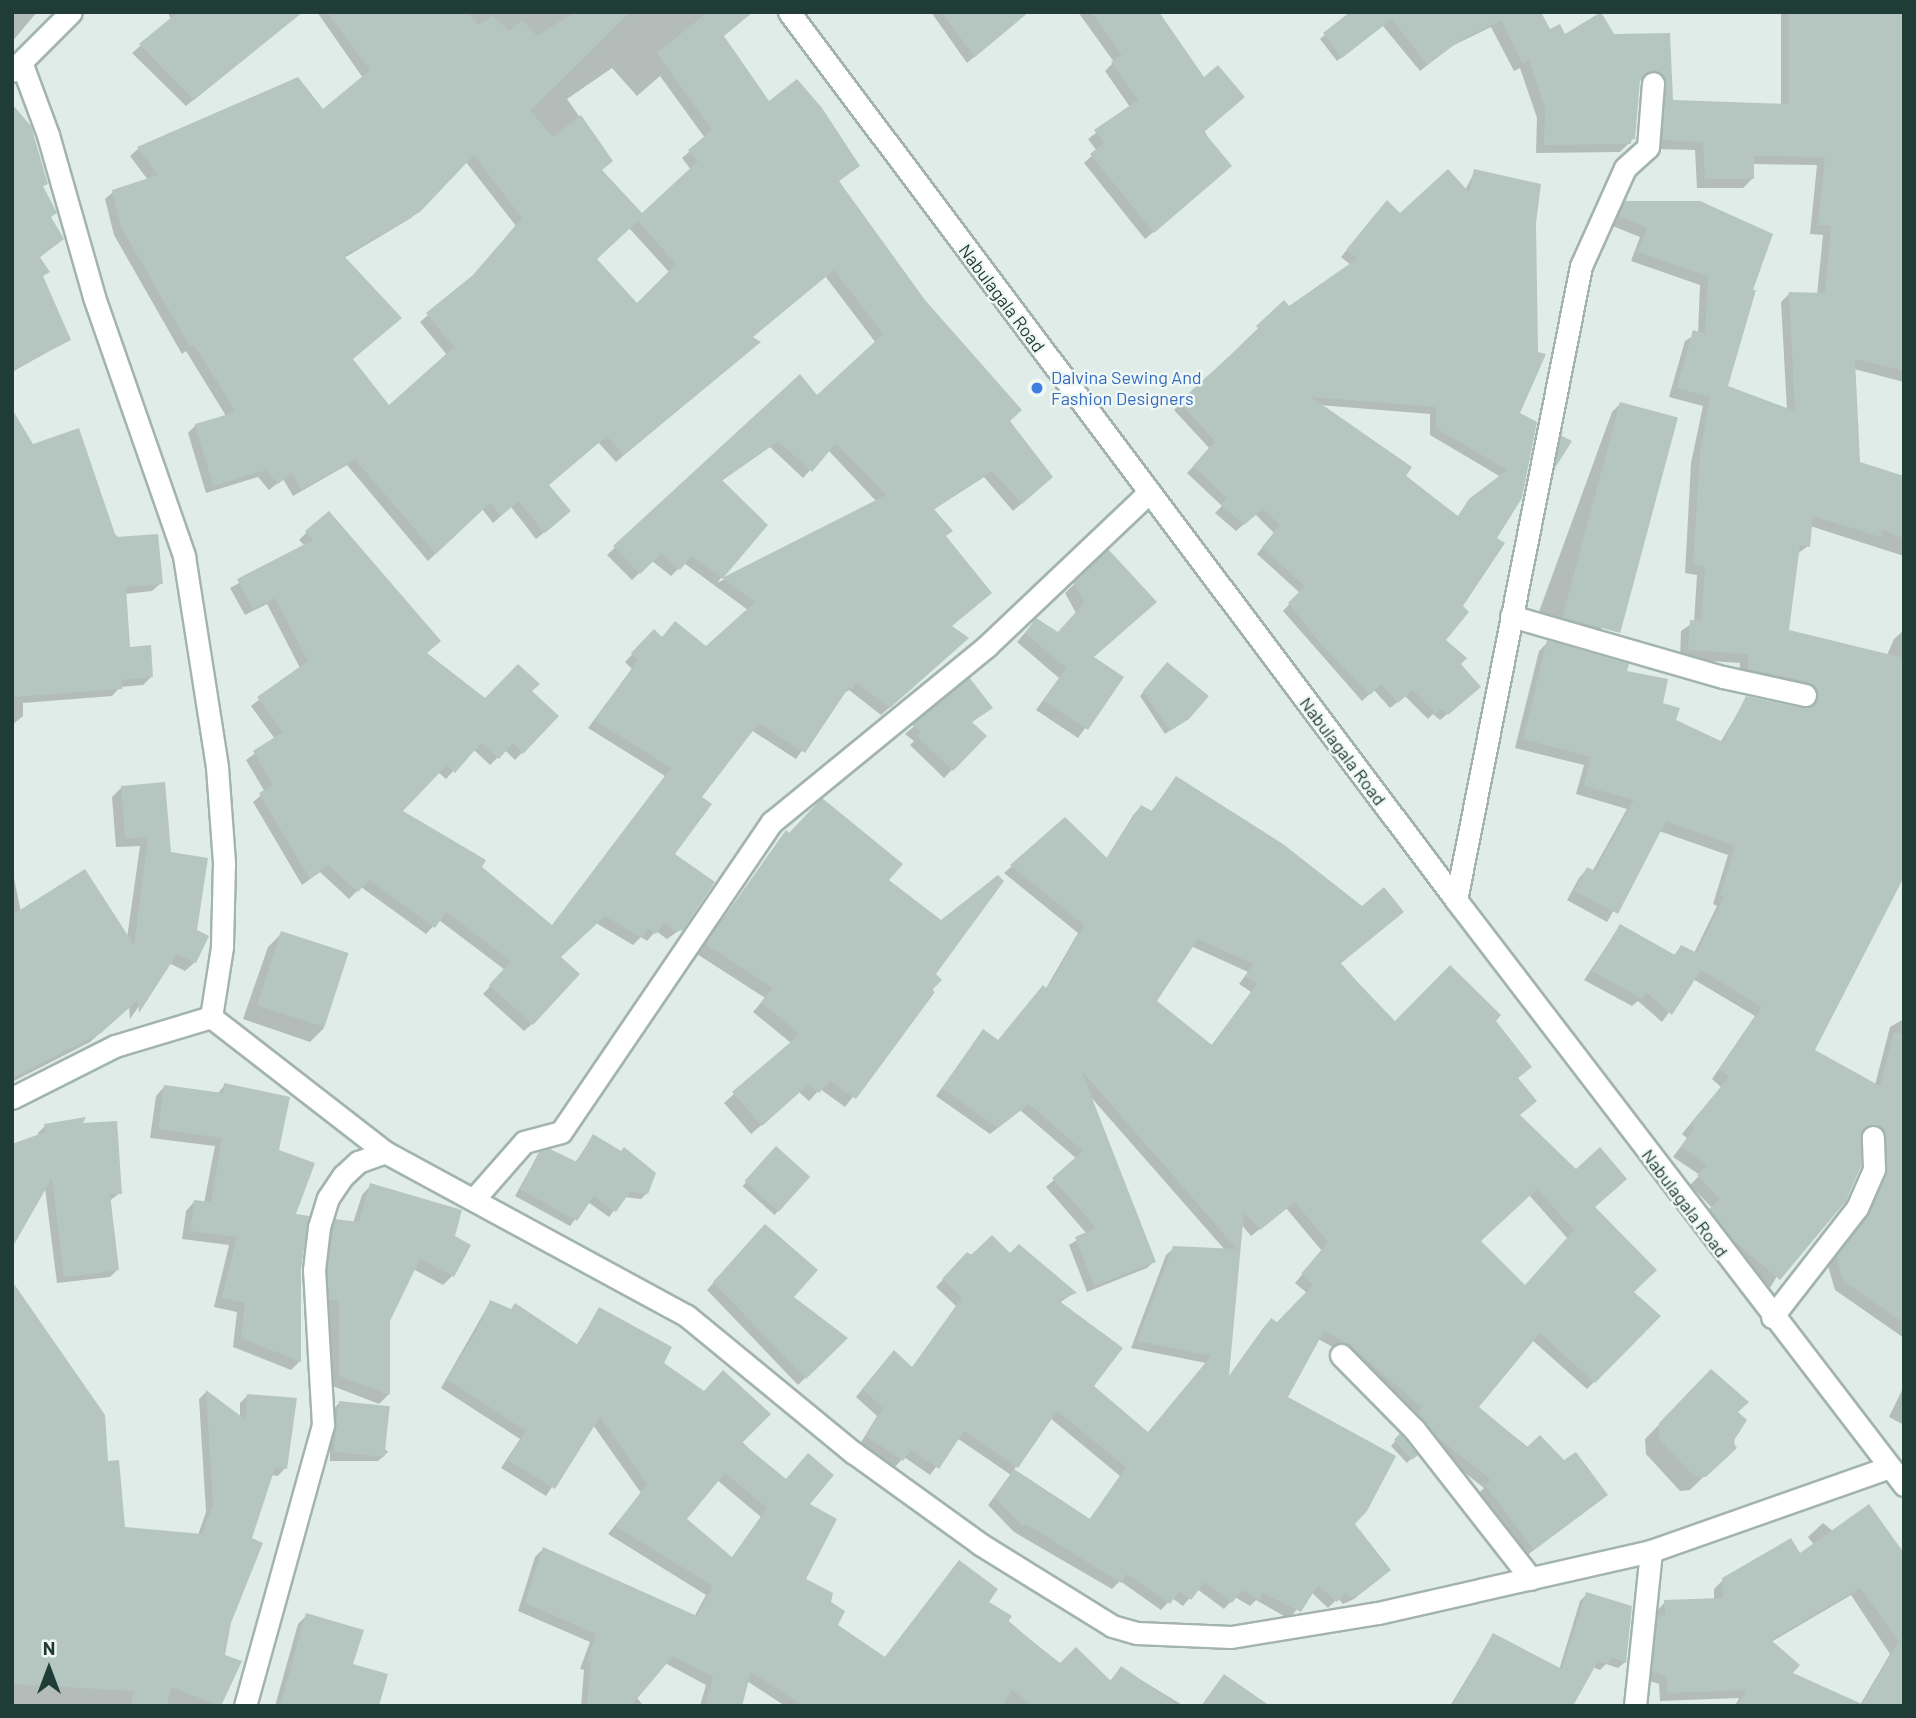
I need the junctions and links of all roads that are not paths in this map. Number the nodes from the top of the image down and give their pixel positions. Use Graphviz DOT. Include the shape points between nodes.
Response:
graph roads {
  1 [pos="68,13"];
  2 [pos="797,16"];
  3 [pos="17,67"];
  4 [pos="1653,83"];
  5 [pos="1149,492"];
  6 [pos="1511,616"];
  7 [pos="1805,695"];
  8 [pos="1456,900"];
  9 [pos="211,1017"];
  10 [pos="12,1098"];
  11 [pos="1873,1137"];
  12 [pos="385,1152"];
  13 [pos="474,1199"];
  14 [pos="1772,1317"];
  15 [pos="1341,1355"];
  16 [pos="1890,1467"];
  17 [pos="1904,1485"];
  18 [pos="1651,1551"];
  19 [pos="1531,1579"];
  20 [pos="245,1706"];
  21 [pos="1635,1706"];
  1 -- 3 [label="street"];
  2 -- 5 [label="street, Nabulagala Road"];
  3 -- 9 [label="street" via="48,135 94,297 184,556 217,767 224,863 222,947"];
  4 -- 6 [label="street" via="1648,147 1625,168 1581,266"];
  5 -- 8 [label="street, Nabulagala Road"];
  5 -- 13 [label="street" via="987,646 772,822 561,1132 524,1142"];
  6 -- 7 [label="street" via="1723,677"];
  6 -- 8 [label="street"];
  8 -- 14 [label="street, Nabulagala Road"];
  9 -- 10 [label="street" via="115,1046"];
  9 -- 12 [label="street"];
  11 -- 14 [label="street" via="1874,1168 1857,1209"];
  12 -- 13 [label="street"];
  12 -- 20 [label="street" via="358,1162 343,1176 328,1198 319,1227 314,1270 324,1425"];
  13 -- 19 [label="street" via="687,1316 853,1453 980,1544 1112,1626 1137,1633 1231,1637 1378,1613"];
  14 -- 16 [label="street, Nabulagala Road"];
  15 -- 19 [label="street" via="1414,1429"];
  16 -- 17 [label="street, Nabulagala Road"];
  16 -- 18 [label="street"];
  18 -- 19 [label="street"];
  18 -- 21 [label="street"];
}
